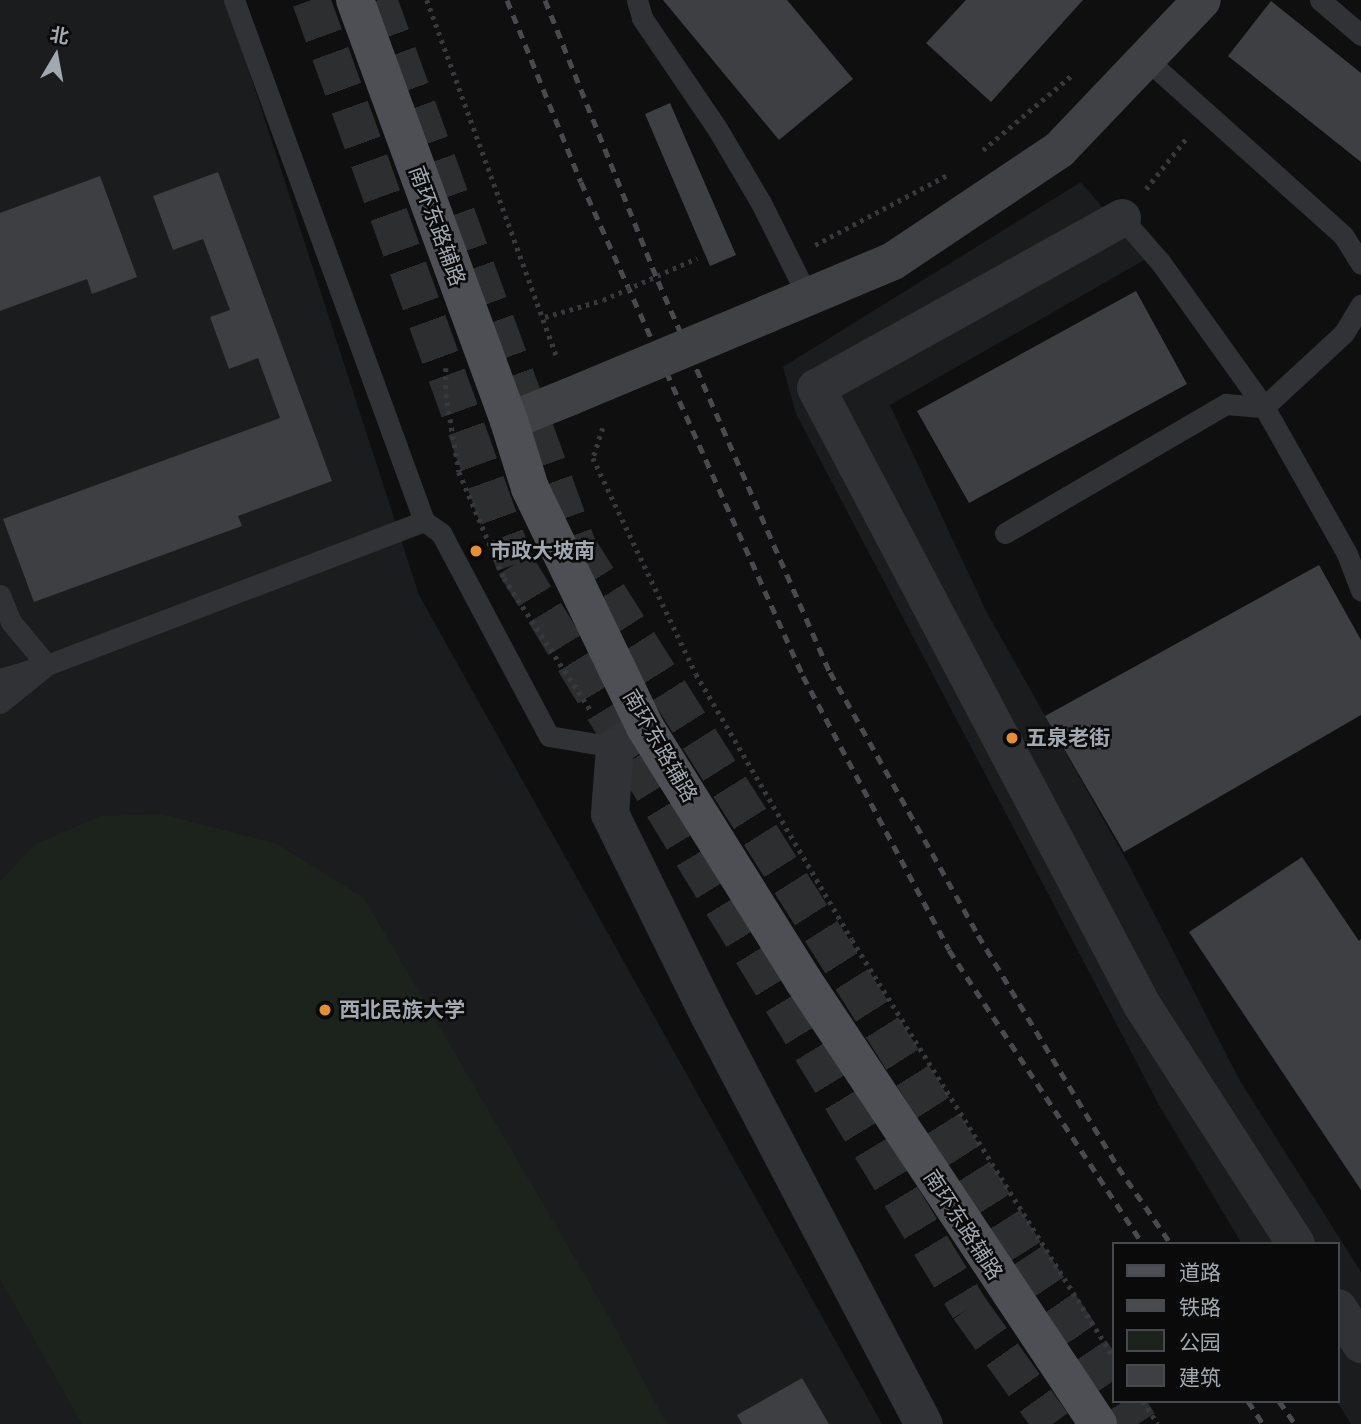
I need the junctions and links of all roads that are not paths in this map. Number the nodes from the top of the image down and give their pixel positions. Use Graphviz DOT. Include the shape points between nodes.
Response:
graph roads {
  1 [pos="233,0"];
  2 [pos="355,0"];
  3 [pos="637,0"];
  4 [pos="1202,0"];
  5 [pos="1320,0"];
  6 [pos="1361,35"];
  7 [pos="1146,59"];
  8 [pos="1122,218"];
  9 [pos="1361,264"];
  10 [pos="808,297"];
  11 [pos="1361,305"];
  12 [pos="1264,407"];
  13 [pos="509,421"];
  14 [pos="424,520"];
  15 [pos="1005,533"];
  16 [pos="1361,590"];
  17 [pos="0,595"];
  18 [pos="47,666"];
  19 [pos="0,678"];
  20 [pos="0,703"];
  21 [pos="630,737"];
  22 [pos="1295,1242"];
  23 [pos="1340,1311"];
  24 [pos="1361,1344"];
  25 [pos="924,1424"];
  26 [pos="1098,1424"];
  1 -- 14 [label="lane"];
  2 -- 13 [label="main road, 南环东路辅路"];
  3 -- 10 [label="lane" via="642,18 761,203"];
  4 -- 7 [label="street"];
  5 -- 6 [label="lane"];
  7 -- 9 [label="lane" via="1343,235"];
  7 -- 10 [label="street" via="1059,150 893,261"];
  8 -- 12 [label="lane" via="1161,263"];
  8 -- 22 [label="street" via="816,388 1142,1005"];
  10 -- 13 [label="street, bridge"];
  11 -- 12 [label="lane" via="1344,333"];
  12 -- 15 [label="lane" via="1226,404"];
  12 -- 16 [label="lane" via="1347,554"];
  13 -- 21 [label="main road, 南环东路辅路" via="530,488"];
  14 -- 18 [label="lane"];
  14 -- 21 [label="lane" via="441,533 549,736"];
  17 -- 18 [label="lane" via="11,622"];
  18 -- 19 [label="lane"];
  18 -- 20 [label="lane"];
  21 -- 25 [label="street" via="610,814 710,1017"];
  21 -- 26 [label="main road, 南环东路辅路" via="803,980"];
  23 -- 24 [label="street"];
}
